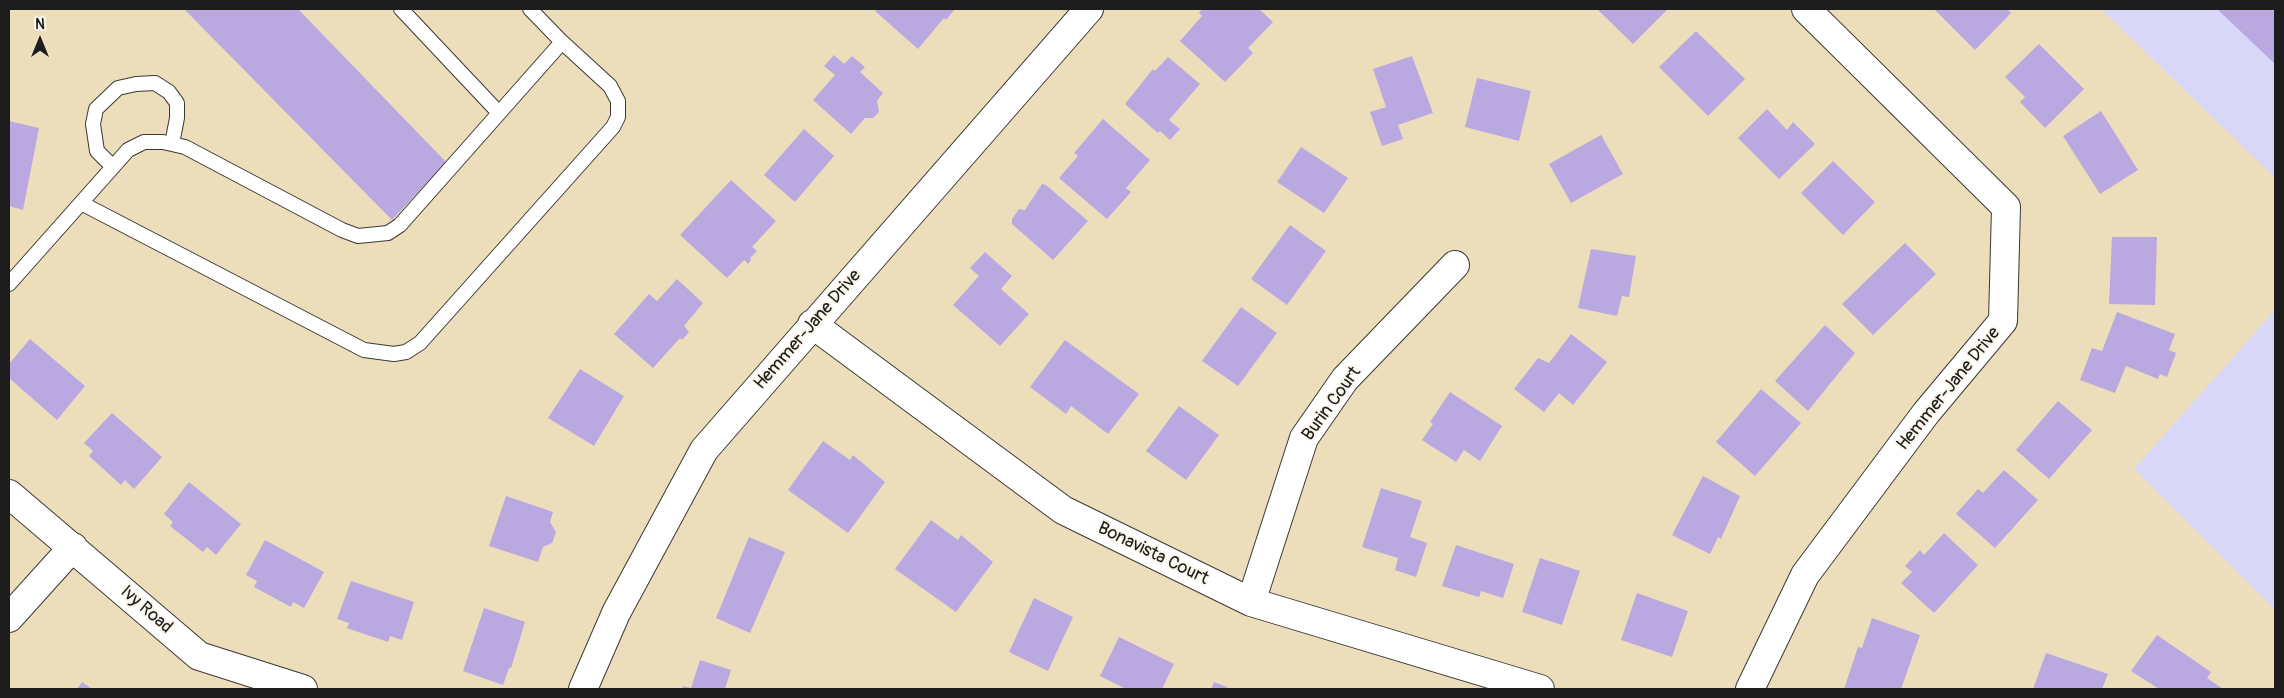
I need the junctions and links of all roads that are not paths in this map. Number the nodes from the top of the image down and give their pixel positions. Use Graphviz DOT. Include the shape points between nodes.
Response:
graph roads {
  1 [pos="401,9"];
  2 [pos="530,9"];
  3 [pos="1089,9"];
  4 [pos="1806,9"];
  5 [pos="562,42"];
  6 [pos="499,113"];
  7 [pos="172,144"];
  8 [pos="113,167"];
  9 [pos="81,203"];
  10 [pos="1455,265"];
  11 [pos="9,284"];
  12 [pos="812,324"];
  13 [pos="9,494"];
  14 [pos="73,547"];
  15 [pos="1251,602"];
  16 [pos="9,618"];
  17 [pos="303,689"];
  18 [pos="583,689"];
  19 [pos="1540,689"];
  20 [pos="1750,689"];
  1 -- 6 [label="lane"];
  2 -- 5 [label="lane"];
  3 -- 12 [label="street, Hemmer-Jane Drive"];
  4 -- 20 [label="street, Hemmer-Jane Drive" via="2006,207 2003,322 1926,413 1805,575"];
  5 -- 6 [label="lane"];
  5 -- 9 [label="lane" via="610,86 618,101 618,117 613,127 420,343 406,352 394,354 364,350"];
  6 -- 7 [label="lane" via="400,226 388,233 374,235 358,236 342,230 185,147"];
  7 -- 8 [label="lane" via="144,142 128,150"];
  7 -- 8 [label="lane" via="178,118 177,103 169,92 155,83 118,88 96,110 93,124 97,151"];
  8 -- 9 [label="lane"];
  9 -- 11 [label="lane"];
  10 -- 15 [label="street, Burin Court" via="1345,379 1304,438"];
  12 -- 15 [label="street, Bonavista Court" via="1063,510"];
  12 -- 18 [label="street, Hemmer-Jane Drive" via="704,450 616,613"];
  13 -- 14 [label="street, Ivy Road"];
  14 -- 16 [label="street"];
  14 -- 17 [label="street, Ivy Road" via="200,656"];
  15 -- 19 [label="street, Bonavista Court"];
}
